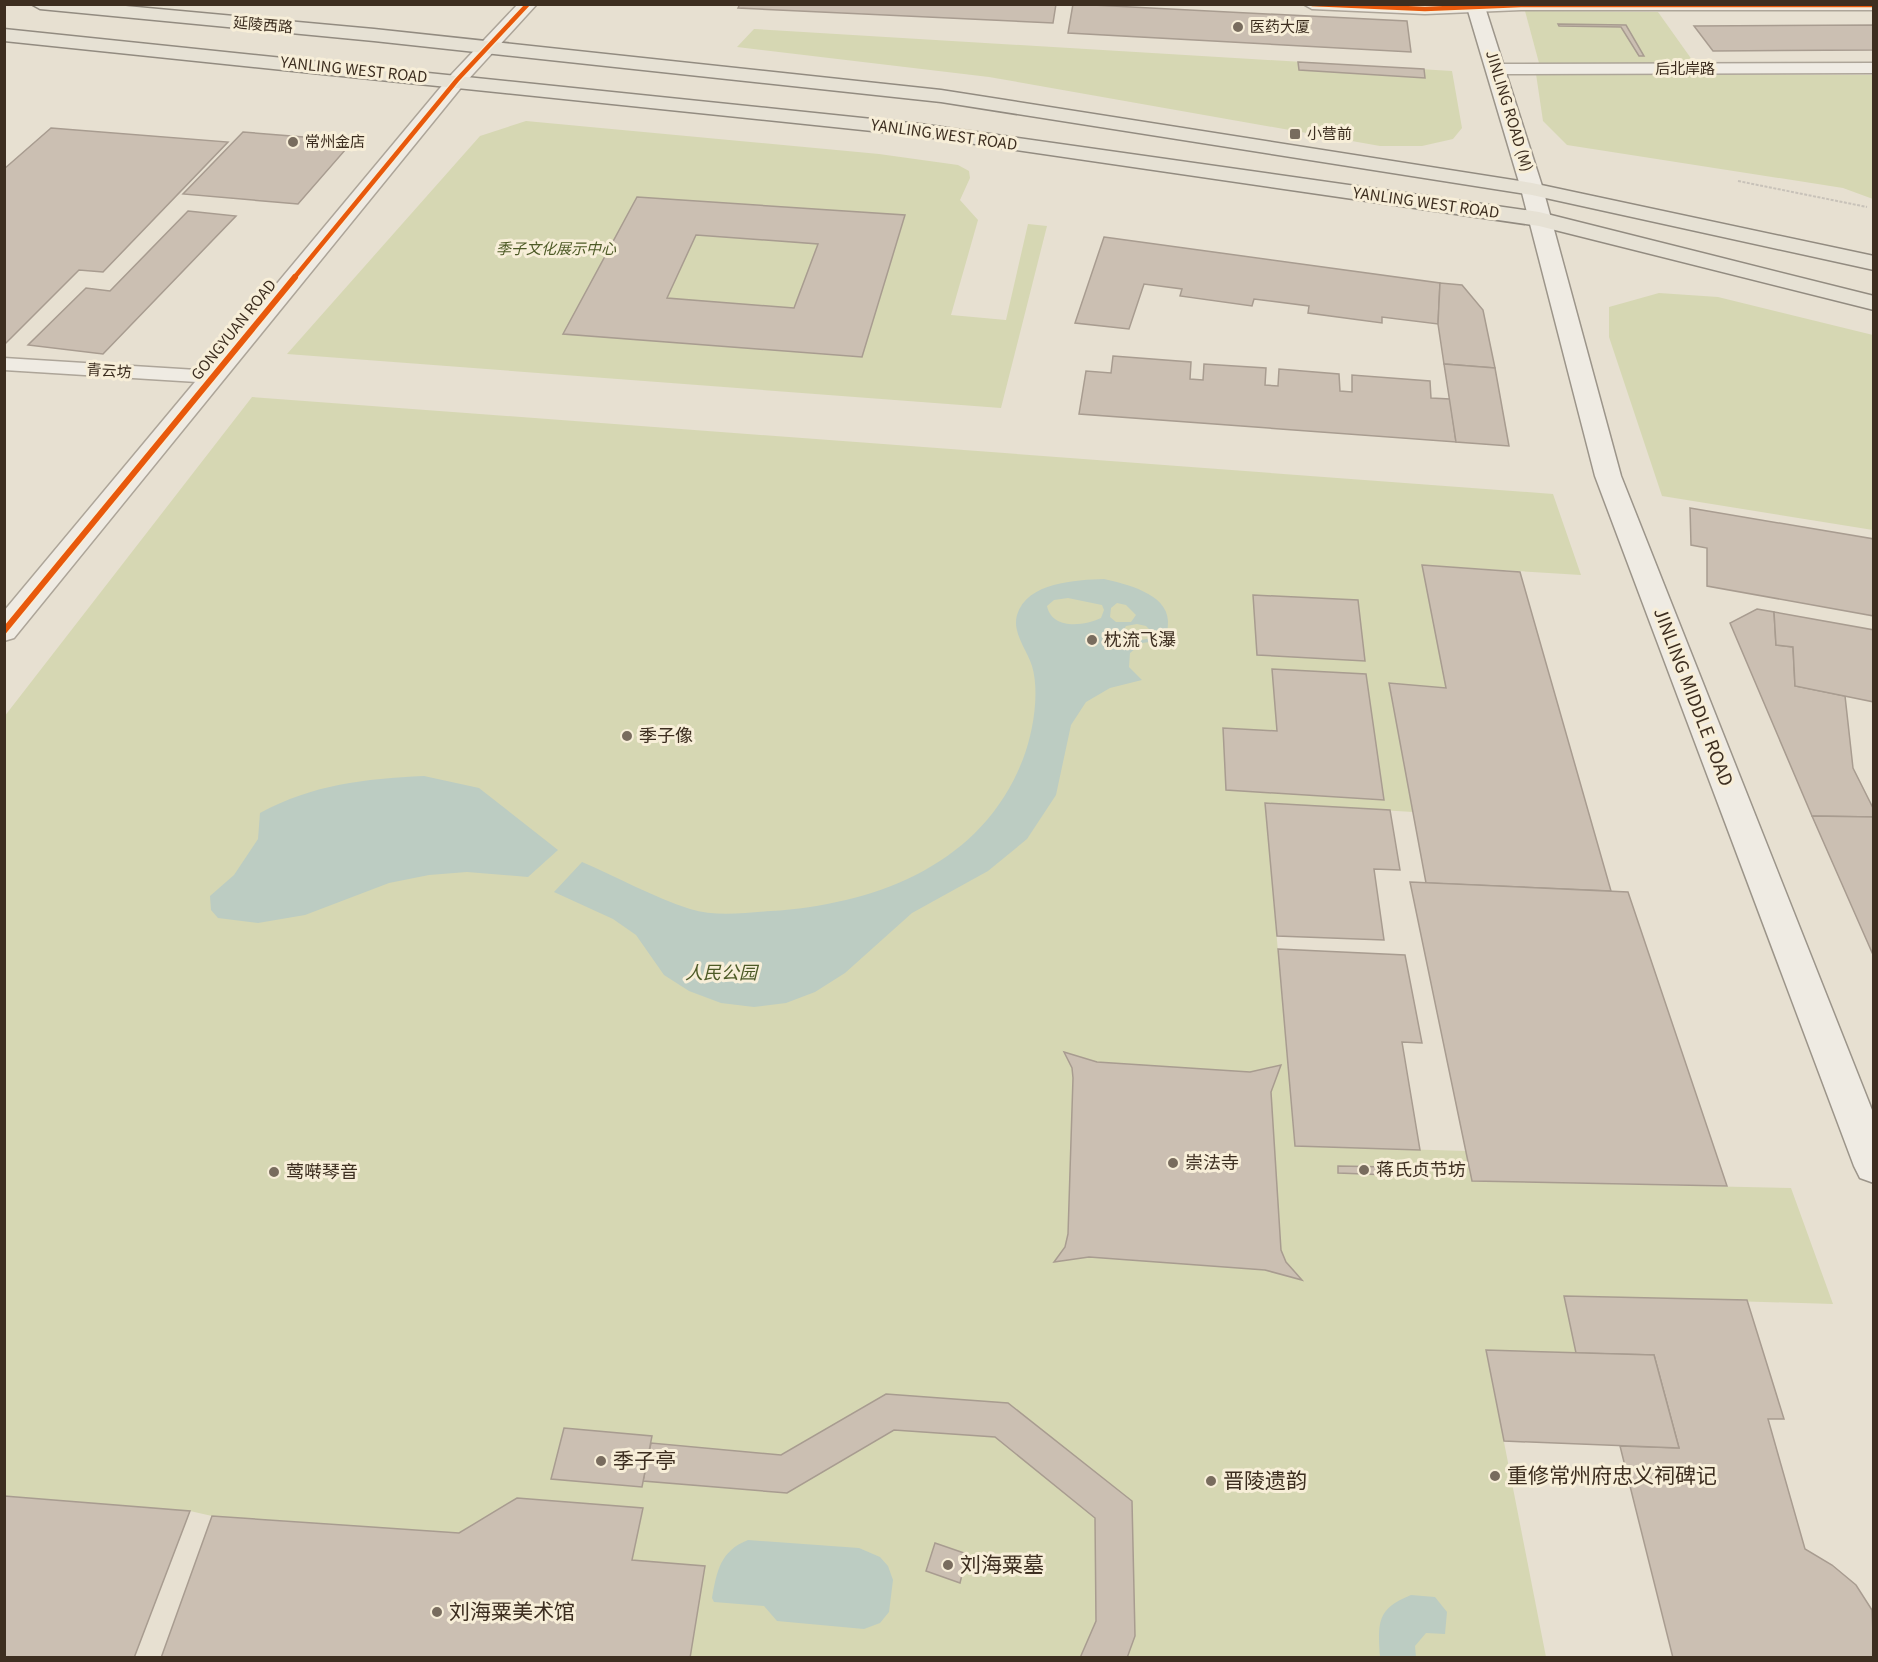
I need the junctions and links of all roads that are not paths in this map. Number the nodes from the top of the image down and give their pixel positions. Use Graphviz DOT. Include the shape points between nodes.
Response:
graph roads {
  1 [pos="40,4"];
  2 [pos="528,4"];
  3 [pos="1312,4"];
  4 [pos="1874,5"];
  5 [pos="83,6"];
  6 [pos="1475,6"];
  7 [pos="4,35"];
  8 [pos="486,46"];
  9 [pos="1874,68"];
  10 [pos="1497,69"];
  11 [pos="456,80"];
  12 [pos="1532,189"];
  13 [pos="1539,219"];
  14 [pos="1874,263"];
  15 [pos="1874,303"];
  16 [pos="4,364"];
  17 [pos="213,377"];
  18 [pos="4,631"];
  19 [pos="1874,1166"];
  1 -- 5 [label="main road, 延陵西路"];
  2 -- 8 [label="street, GONGYUAN ROAD"];
  3 -- 6 [label="street" via="1425,9"];
  4 -- 6 [label="street"];
  5 -- 8 [label="main road, 延陵西路"];
  6 -- 10 [label="street, JINLING ROAD (M)"];
  7 -- 11 [label="main road, YANLING WEST ROAD"];
  8 -- 11 [label="street, GONGYUAN ROAD"];
  8 -- 12 [label="main road, YANLING WEST ROAD" via="941,96"];
  9 -- 10 [label="lane, 后北岸路"];
  10 -- 12 [label="street, JINLING ROAD (M)"];
  11 -- 13 [label="main road, YANLING WEST ROAD" via="920,130"];
  11 -- 17 [label="street, GONGYUAN ROAD"];
  12 -- 13 [label="street, JINLING ROAD (M)"];
  12 -- 14 [label="main road, YANLING WEST ROAD"];
  13 -- 15 [label="main road, YANLING WEST ROAD"];
  13 -- 19 [label="street, JINLING MIDDLE ROAD" via="1608,476"];
  16 -- 17 [label="lane, 青云坊"];
  17 -- 18 [label="street, GONGYUAN ROAD"];
}
